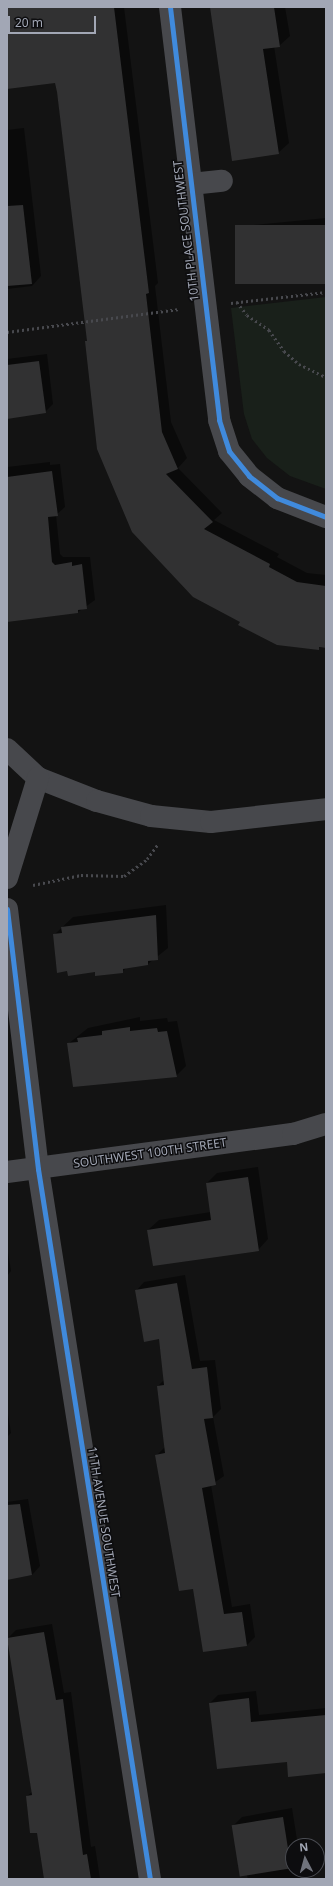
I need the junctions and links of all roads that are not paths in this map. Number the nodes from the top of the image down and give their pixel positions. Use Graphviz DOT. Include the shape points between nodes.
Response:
graph roads {
  1 [pos="170,7"];
  2 [pos="222,181"];
  3 [pos="191,184"];
  4 [pos="326,517"];
  5 [pos="7,749"];
  6 [pos="38,778"];
  7 [pos="326,809"];
  8 [pos="7,878"];
  9 [pos="7,909"];
  10 [pos="326,1124"];
  11 [pos="293,1134"];
  12 [pos="326,1135"];
  13 [pos="38,1169"];
  14 [pos="7,1172"];
  15 [pos="150,1879"];
  1 -- 3 [label="street, 10TH PLACE SOUTHWEST"];
  2 -- 3 [label="street"];
  3 -- 4 [label="street, 10TH PLACE SOUTHWEST" via="219,420 229,451 249,476 277,498"];
  5 -- 6 [label="street"];
  6 -- 7 [label="street" via="97,801 152,816 211,822"];
  6 -- 8 [label="street"];
  9 -- 13 [label="street, 11TH AVENUE SOUTHWEST"];
  10 -- 11 [label="street, SOUTHWEST 100TH STREET"];
  11 -- 12 [label="street, SOUTHWEST 100TH STREET"];
  11 -- 13 [label="street, SOUTHWEST 100TH STREET"];
  13 -- 14 [label="street, SOUTHWEST 100TH STREET"];
  13 -- 15 [label="street, 11TH AVENUE SOUTHWEST"];
}
